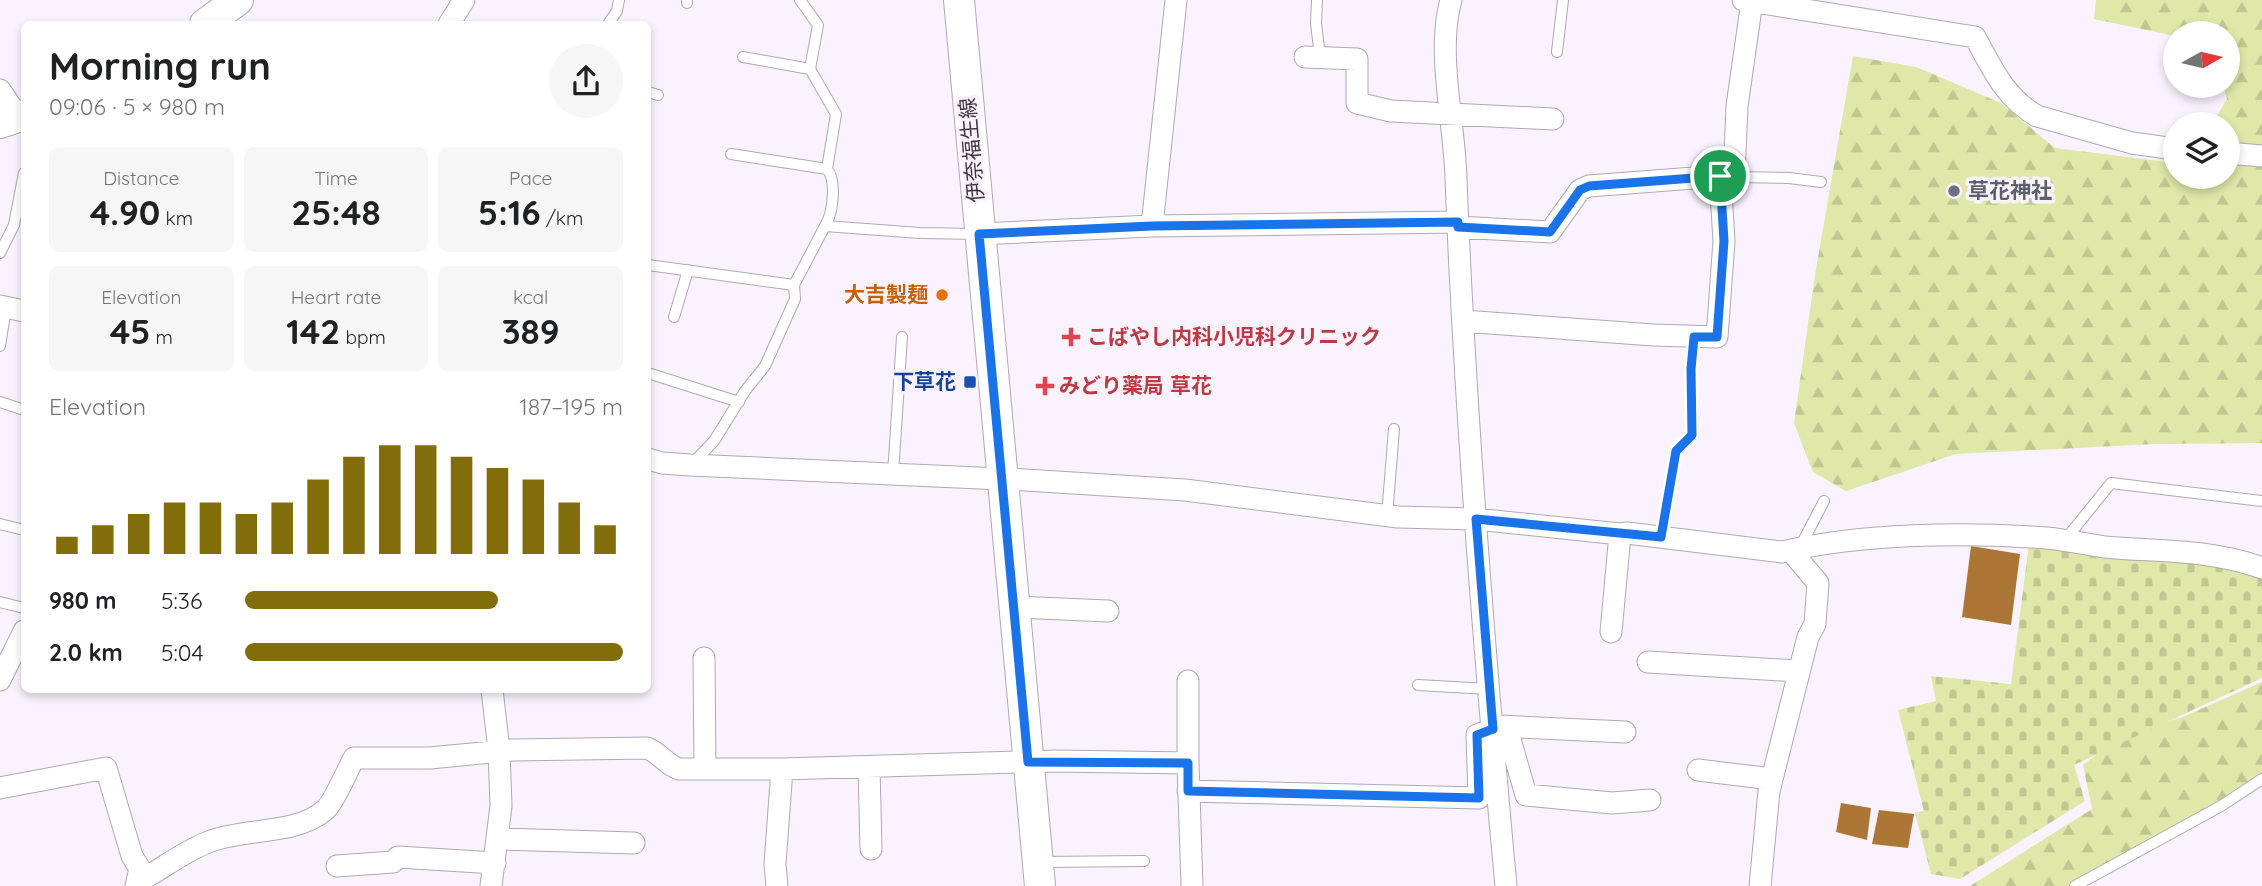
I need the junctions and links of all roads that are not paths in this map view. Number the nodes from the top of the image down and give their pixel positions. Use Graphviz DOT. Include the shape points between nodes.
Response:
graph roads {
  1 [pos="238,0"];
  2 [pos="464,0"];
  3 [pos="620,0"];
  4 [pos="800,0"];
  5 [pos="959,0"];
  6 [pos="1176,0"];
  7 [pos="1317,0"];
  8 [pos="1451,0"];
  9 [pos="1563,0"];
  10 [pos="1747,1"];
  11 [pos="209,21"];
  12 [pos="451,21"];
  13 [pos="610,21"];
  14 [pos="1557,51"];
  15 [pos="743,57"];
  16 [pos="1313,57"];
  17 [pos="810,69"];
  18 [pos="0,90"];
  19 [pos="1450,113"];
  20 [pos="1553,119"];
  21 [pos="17,121"];
  22 [pos="2163,147"];
  23 [pos="731,154"];
  24 [pos="2240,154"];
  25 [pos="2262,156"];
  26 [pos="827,169"];
  27 [pos="1727,177"];
  28 [pos="1821,182"];
  29 [pos="21,189"];
  30 [pos="1458,224"];
  31 [pos="825,226"];
  32 [pos="1152,226"];
  33 [pos="979,234"];
  34 [pos="0,253"];
  35 [pos="651,265"];
  36 [pos="688,270"];
  37 [pos="794,285"];
  38 [pos="10,308"];
  39 [pos="674,317"];
  40 [pos="1463,321"];
  41 [pos="902,337"];
  42 [pos="1694,337"];
  43 [pos="0,346"];
  44 [pos="651,374"];
  45 [pos="0,402"];
  46 [pos="739,402"];
  47 [pos="21,409"];
  48 [pos="1394,429"];
  49 [pos="652,466"];
  50 [pos="690,466"];
  51 [pos="893,474"];
  52 [pos="1004,479"];
  53 [pos="1824,500"];
  54 [pos="2262,501"];
  55 [pos="1387,516"];
  56 [pos="1476,519"];
  57 [pos="0,524"];
  58 [pos="21,529"];
  59 [pos="1620,534"];
  60 [pos="1661,537"];
  61 [pos="2065,540"];
  62 [pos="1795,549"];
  63 [pos="2262,568"];
  64 [pos="0,602"];
  65 [pos="21,607"];
  66 [pos="1014,607"];
  67 [pos="1108,611"];
  68 [pos="1611,632"];
  69 [pos="21,637"];
  70 [pos="704,658"];
  71 [pos="1648,662"];
  72 [pos="1798,671"];
  73 [pos="0,680"];
  74 [pos="1188,681"];
  75 [pos="1418,685"];
  76 [pos="1489,689"];
  77 [pos="492,693"];
  78 [pos="1493,729"];
  79 [pos="1625,732"];
  80 [pos="499,750"];
  81 [pos="1028,762"];
  82 [pos="1188,763"];
  83 [pos="869,767"];
  84 [pos="705,769"];
  85 [pos="782,769"];
  86 [pos="1698,770"];
  87 [pos="1772,779"];
  88 [pos="2262,779"];
  89 [pos="0,788"];
  90 [pos="1188,791"];
  91 [pos="1650,800"];
  92 [pos="498,839"];
  93 [pos="634,843"];
  94 [pos="871,849"];
  95 [pos="1144,861"];
  96 [pos="495,863"];
  97 [pos="337,866"];
  98 [pos="1039,874"];
  99 [pos="138,877"];
  100 [pos="1507,884"];
  101 [pos="491,886"];
  102 [pos="777,886"];
  103 [pos="1192,886"];
  104 [pos="1759,886"];
  105 [pos="2075,886"];
  1 -- 11 [label="main road"];
  2 -- 12 [label="street"];
  3 -- 13 [label="lane"];
  4 -- 17 [label="lane" via="818,25"];
  5 -- 33 [label="main road, 伊奈福生線"];
  6 -- 32 [label="street"];
  7 -- 16 [label="lane"];
  8 -- 19 [label="street" via="1446,53"];
  9 -- 14 [label="lane"];
  10 -- 22 [label="street" via="1975,37 2009,96 2030,113 2132,143"];
  10 -- 27 [label="street"];
  15 -- 17 [label="lane"];
  16 -- 19 [label="street" via="1357,59 1357,103 1391,111"];
  17 -- 26 [label="lane" via="836,114"];
  18 -- 21 [label="street"];
  19 -- 20 [label="street"];
  19 -- 30 [label="street"];
  23 -- 26 [label="lane"];
  24 -- 25 [label="street"];
  26 -- 31 [label="lane" via="833,186"];
  27 -- 28 [label="lane"];
  27 -- 30 [label="street" via="1589,186 1580,190 1550,232"];
  27 -- 42 [label="street" via="1717,337"];
  29 -- 34 [label="lane" via="14,225"];
  30 -- 32 [label="street"];
  30 -- 40 [label="street"];
  31 -- 33 [label="lane"];
  31 -- 37 [label="lane"];
  32 -- 33 [label="street"];
  33 -- 52 [label="main road, 伊奈福生線"];
  35 -- 36 [label="lane"];
  36 -- 37 [label="lane"];
  36 -- 39 [label="lane"];
  37 -- 46 [label="lane" via="796,299 765,366"];
  38 -- 43 [label="lane"];
  40 -- 42 [label="street"];
  40 -- 56 [label="street"];
  41 -- 51 [label="lane"];
  42 -- 60 [label="lane" via="1692,435 1676,451"];
  44 -- 46 [label="lane"];
  45 -- 47 [label="lane"];
  46 -- 50 [label="lane" via="714,441"];
  48 -- 55 [label="lane"];
  49 -- 50 [label="street"];
  50 -- 51 [label="street"];
  51 -- 52 [label="street"];
  52 -- 55 [label="street" via="1185,490"];
  52 -- 66 [label="main road, 伊奈福生線"];
  53 -- 62 [label="lane"];
  54 -- 61 [label="lane" via="2111,483"];
  55 -- 56 [label="street"];
  56 -- 59 [label="street"];
  56 -- 76 [label="street"];
  57 -- 58 [label="lane"];
  59 -- 60 [label="street"];
  59 -- 68 [label="street"];
  60 -- 62 [label="street" via="1782,552"];
  61 -- 62 [label="street" via="1910,537"];
  61 -- 63 [label="street" via="2213,554"];
  62 -- 72 [label="street" via="1818,583 1815,624"];
  64 -- 65 [label="lane"];
  66 -- 67 [label="street"];
  66 -- 81 [label="main road, 伊奈福生線"];
  69 -- 73 [label="street"];
  70 -- 84 [label="street"];
  71 -- 72 [label="street"];
  72 -- 87 [label="street"];
  74 -- 82 [label="street"];
  75 -- 76 [label="lane"];
  76 -- 78 [label="street"];
  77 -- 80 [label="street"];
  78 -- 79 [label="street"];
  78 -- 90 [label="street" via="1477,735 1479,798"];
  78 -- 91 [label="street" via="1509,736 1526,794 1612,803"];
  78 -- 100 [label="street"];
  80 -- 84 [label="street" via="647,748 679,769"];
  80 -- 92 [label="street"];
  80 -- 99 [label="street" via="430,758 354,758 326,810 273,830 230,834 145,878"];
  81 -- 82 [label="street"];
  81 -- 83 [label="street"];
  81 -- 98 [label="main road, 伊奈福生線"];
  82 -- 90 [label="street"];
  83 -- 85 [label="street"];
  83 -- 94 [label="street"];
  84 -- 85 [label="street"];
  85 -- 102 [label="street"];
  86 -- 87 [label="street"];
  87 -- 104 [label="street"];
  88 -- 105 [label="lane"];
  89 -- 99 [label="street" via="106,768"];
  90 -- 103 [label="street"];
  92 -- 93 [label="street"];
  92 -- 96 [label="street"];
  95 -- 98 [label="lane"];
  96 -- 97 [label="street" via="398,857 393,862"];
  96 -- 101 [label="street"];
}
